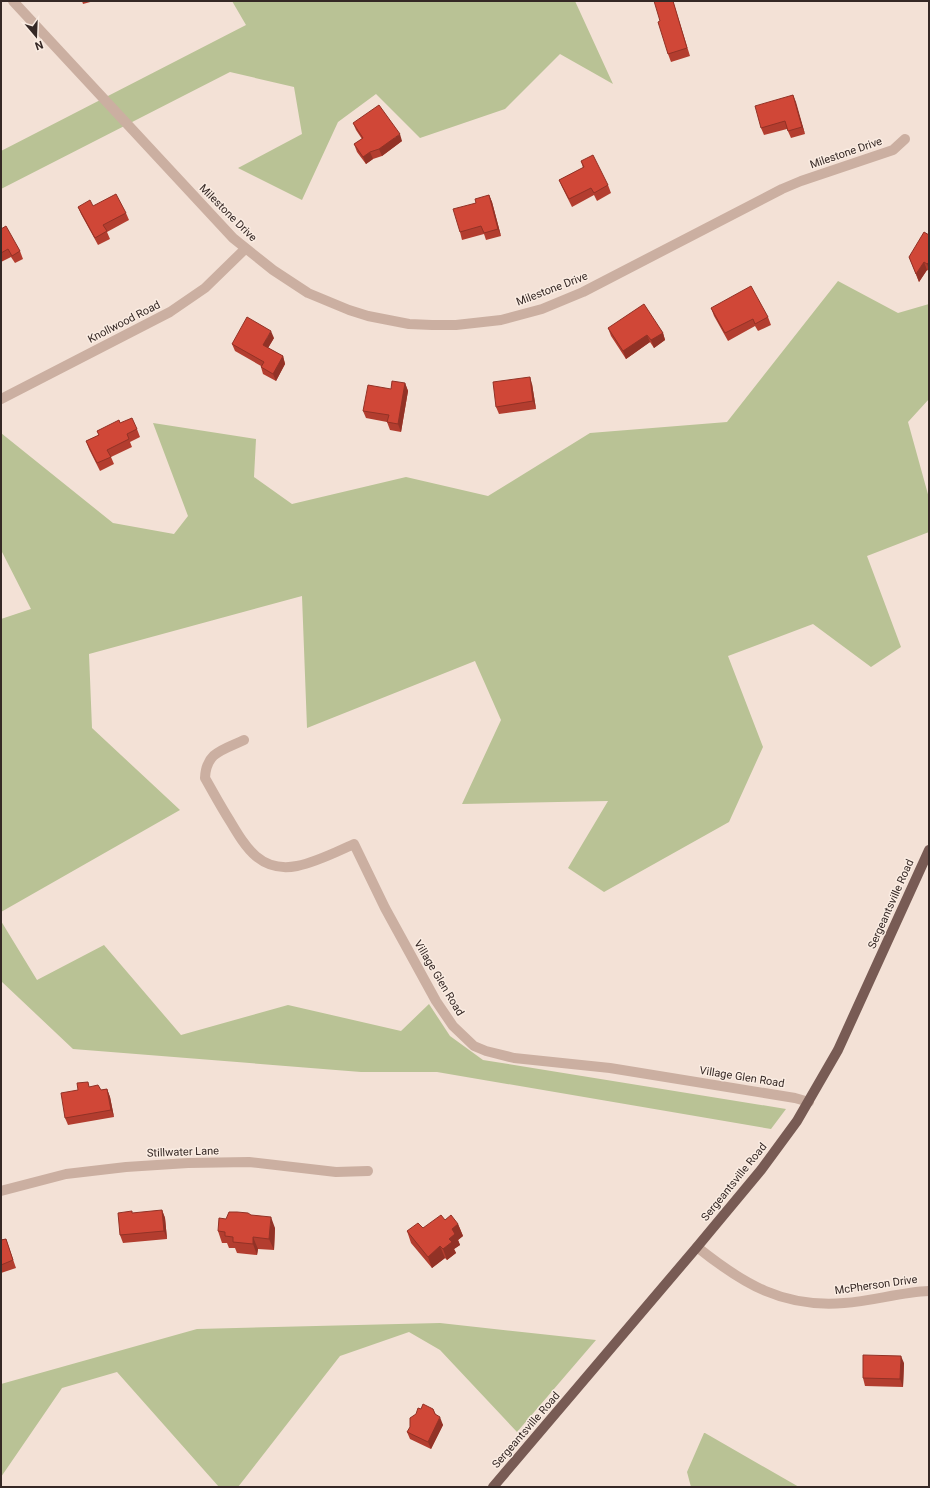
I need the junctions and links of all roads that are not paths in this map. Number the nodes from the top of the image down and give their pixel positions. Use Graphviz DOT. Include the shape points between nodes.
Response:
graph roads {
  1 [pos="13,1"];
  2 [pos="905,139"];
  3 [pos="245,249"];
  4 [pos="1,399"];
  5 [pos="244,740"];
  6 [pos="929,850"];
  7 [pos="809,1102"];
  8 [pos="368,1171"];
  9 [pos="1,1190"];
  10 [pos="697,1247"];
  11 [pos="929,1291"];
  12 [pos="493,1487"];
  1 -- 3 [label="street, Milestone Drive"];
  2 -- 3 [label="street, Milestone Drive" via="886,153 801,181 782,190 583,292 542,309 500,320 432,325 409,324 368,316 308,293"];
  3 -- 4 [label="street, Knollwood Road" via="206,288 170,312"];
  5 -- 7 [label="street, Village Glen Road" via="216,753 209,760 205,770 205,778 240,839 257,858 276,867 287,868 307,863 354,844 392,922 436,1001 453,1026 474,1046 486,1052 514,1058 610,1068"];
  6 -- 7 [label="main road, Sergeantsville Road" via="841,1044"];
  7 -- 10 [label="main road, Sergeantsville Road" via="774,1153"];
  8 -- 9 [label="street, Stillwater Lane" via="336,1172 249,1162 188,1163 66,1174"];
  10 -- 11 [label="street, McPherson Drive" via="718,1264 755,1287 778,1296 802,1301 823,1304 845,1303"];
  10 -- 12 [label="main road, Sergeantsville Road"];
}
